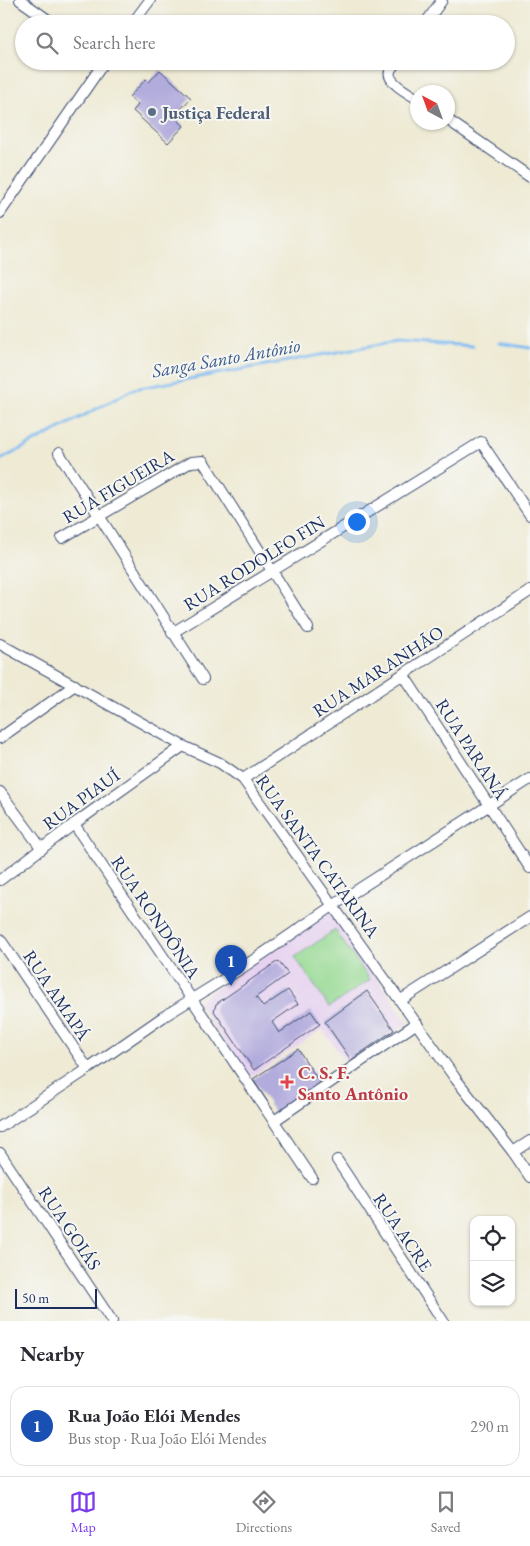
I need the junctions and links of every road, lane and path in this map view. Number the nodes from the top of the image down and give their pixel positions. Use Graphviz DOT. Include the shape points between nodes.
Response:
graph roads {
  1 [pos="20,0"];
  2 [pos="150,0"];
  3 [pos="438,2"];
  4 [pos="41,15"];
  5 [pos="139,15"];
  6 [pos="430,15"];
  7 [pos="99,70"];
  8 [pos="391,70"];
  9 [pos="410,94"];
  10 [pos="455,125"];
  11 [pos="530,176"];
  12 [pos="0,213"];
  13 [pos="59,454"];
  14 [pos="530,515"];
  15 [pos="100,516"];
  16 [pos="62,538"];
  17 [pos="272,572"];
  18 [pos="530,591"];
  19 [pos="308,628"];
  20 [pos="172,634"];
  21 [pos="0,644"];
  22 [pos="403,674"];
  23 [pos="203,680"];
  24 [pos="75,684"];
  25 [pos="0,738"];
  26 [pos="183,746"];
  27 [pos="243,778"];
  28 [pos="530,779"];
  29 [pos="0,792"];
  30 [pos="489,806"];
  31 [pos="74,824"];
  32 [pos="42,849"];
  33 [pos="530,868"];
  34 [pos="0,880"];
  35 [pos="334,905"];
  36 [pos="530,917"];
  37 [pos="0,939"];
  38 [pos="192,999"];
  39 [pos="400,1000"];
  40 [pos="417,1023"];
  41 [pos="88,1069"];
  42 [pos="274,1121"];
  43 [pos="0,1127"];
  44 [pos="530,1141"];
  45 [pos="513,1152"];
  46 [pos="0,1153"];
  47 [pos="336,1160"];
  48 [pos="530,1177"];
  49 [pos="312,1178"];
  50 [pos="112,1321"];
  51 [pos="443,1321"];
  1 -- 4 [label="street"];
  2 -- 5 [label="street"];
  3 -- 6 [label="street"];
  7 -- 12 [label="street"];
  8 -- 9 [label="street" via="390,78"];
  10 -- 11 [label="street"];
  13 -- 15 [label="street"];
  14 -- 17 [label="street, RUA RODOLFO FIN" via="481,442"];
  15 -- 16 [label="street, RUA FIGUEIRA"];
  15 -- 17 [label="street, RUA FIGUEIRA" via="190,462 203,461"];
  15 -- 20 [label="street"];
  17 -- 19 [label="street"];
  17 -- 20 [label="street, RUA RODOLFO FIN"];
  18 -- 22 [label="street, RUA MARANHÃO"];
  20 -- 23 [label="street"];
  21 -- 24 [label="street, RUA SANTA CATARINA"];
  22 -- 27 [label="street, RUA MARANHÃO"];
  22 -- 30 [label="street, RUA PARANÁ"];
  24 -- 25 [label="street"];
  24 -- 26 [label="street, RUA SANTA CATARINA"];
  26 -- 27 [label="street, RUA SANTA CATARINA"];
  26 -- 31 [label="street, RUA PIAUÍ"];
  27 -- 35 [label="street, RUA SANTA CATARINA"];
  28 -- 30 [label="street"];
  29 -- 32 [label="street"];
  30 -- 33 [label="street, RUA PARANÁ"];
  30 -- 35 [label="street"];
  31 -- 32 [label="street, RUA PIAUÍ"];
  31 -- 38 [label="street, RUA RONDÔNIA"];
  32 -- 34 [label="street, RUA PIAUÍ"];
  35 -- 38 [label="street"];
  35 -- 39 [label="street, RUA SANTA CATARINA"];
  36 -- 39 [label="street"];
  37 -- 41 [label="street, RUA AMAPÁ"];
  38 -- 41 [label="street"];
  38 -- 42 [label="street, RUA RONDÔNIA"];
  39 -- 40 [label="street, RUA SANTA CATARINA"];
  40 -- 42 [label="street"];
  40 -- 45 [label="street, RUA SANTA CATARINA"];
  41 -- 43 [label="street"];
  42 -- 49 [label="street, RUA RONDÔNIA"];
  44 -- 45 [label="street"];
  45 -- 48 [label="street, RUA SANTA CATARINA"];
  46 -- 50 [label="street, RUA GOIÁS"];
  47 -- 51 [label="street, RUA ACRE"];
}
